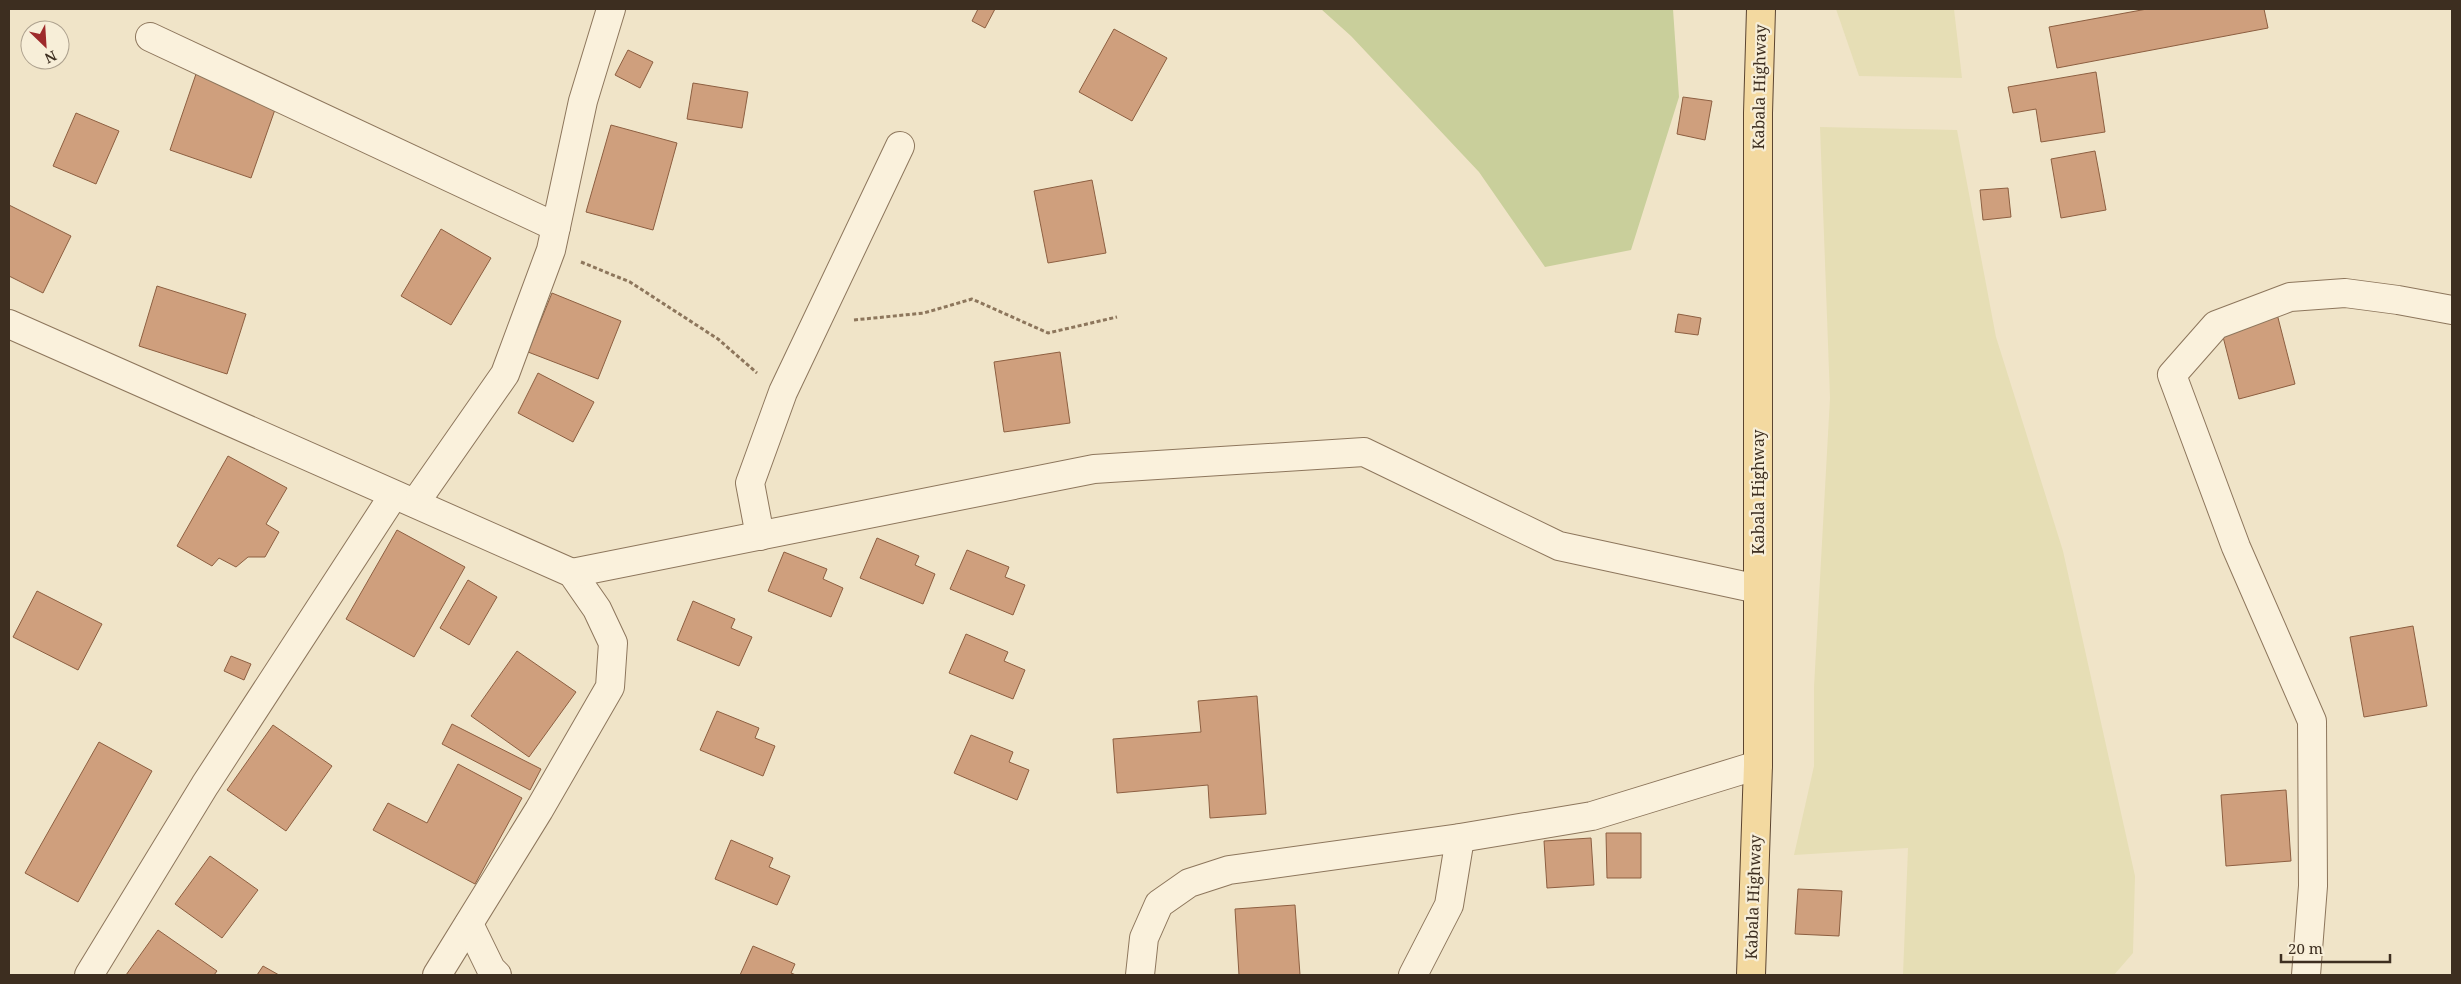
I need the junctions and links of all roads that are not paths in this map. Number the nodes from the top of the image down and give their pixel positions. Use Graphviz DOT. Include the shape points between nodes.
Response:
graph roads {
  1 [pos="610,9"];
  2 [pos="1761,9"];
  3 [pos="150,37"];
  4 [pos="900,146"];
  5 [pos="553,239"];
  6 [pos="2452,310"];
  7 [pos="9,324"];
  8 [pos="404,500"];
  9 [pos="760,536"];
  10 [pos="572,573"];
  11 [pos="1758,589"];
  12 [pos="1758,765"];
  13 [pos="1460,838"];
  14 [pos="469,924"];
  15 [pos="89,975"];
  16 [pos="437,975"];
  17 [pos="497,975"];
  18 [pos="1140,975"];
  19 [pos="1412,975"];
  20 [pos="1751,975"];
  21 [pos="2306,975"];
  1 -- 5 [label="street" via="583,101"];
  2 -- 11 [label="main road, Kabala Highway"];
  3 -- 5 [label="street"];
  4 -- 9 [label="street" via="784,392 750,483"];
  5 -- 8 [label="street" via="505,374"];
  6 -- 21 [label="street" via="2345,293 2290,298 2216,325 2172,375 2236,547 2312,720 2314,886"];
  7 -- 8 [label="street"];
  8 -- 10 [label="street"];
  8 -- 15 [label="street" via="204,785"];
  9 -- 10 [label="street"];
  9 -- 11 [label="street" via="1094,469 1364,452 1560,546"];
  10 -- 14 [label="street" via="597,609 613,643 610,686"];
  11 -- 12 [label="main road, Kabala Highway"];
  12 -- 13 [label="street" via="1592,816"];
  12 -- 20 [label="main road, Kabala Highway"];
  13 -- 18 [label="street" via="1229,870 1189,883 1159,904 1144,938"];
  13 -- 19 [label="street" via="1449,905"];
  14 -- 16 [label="street"];
  14 -- 17 [label="street"];
}
